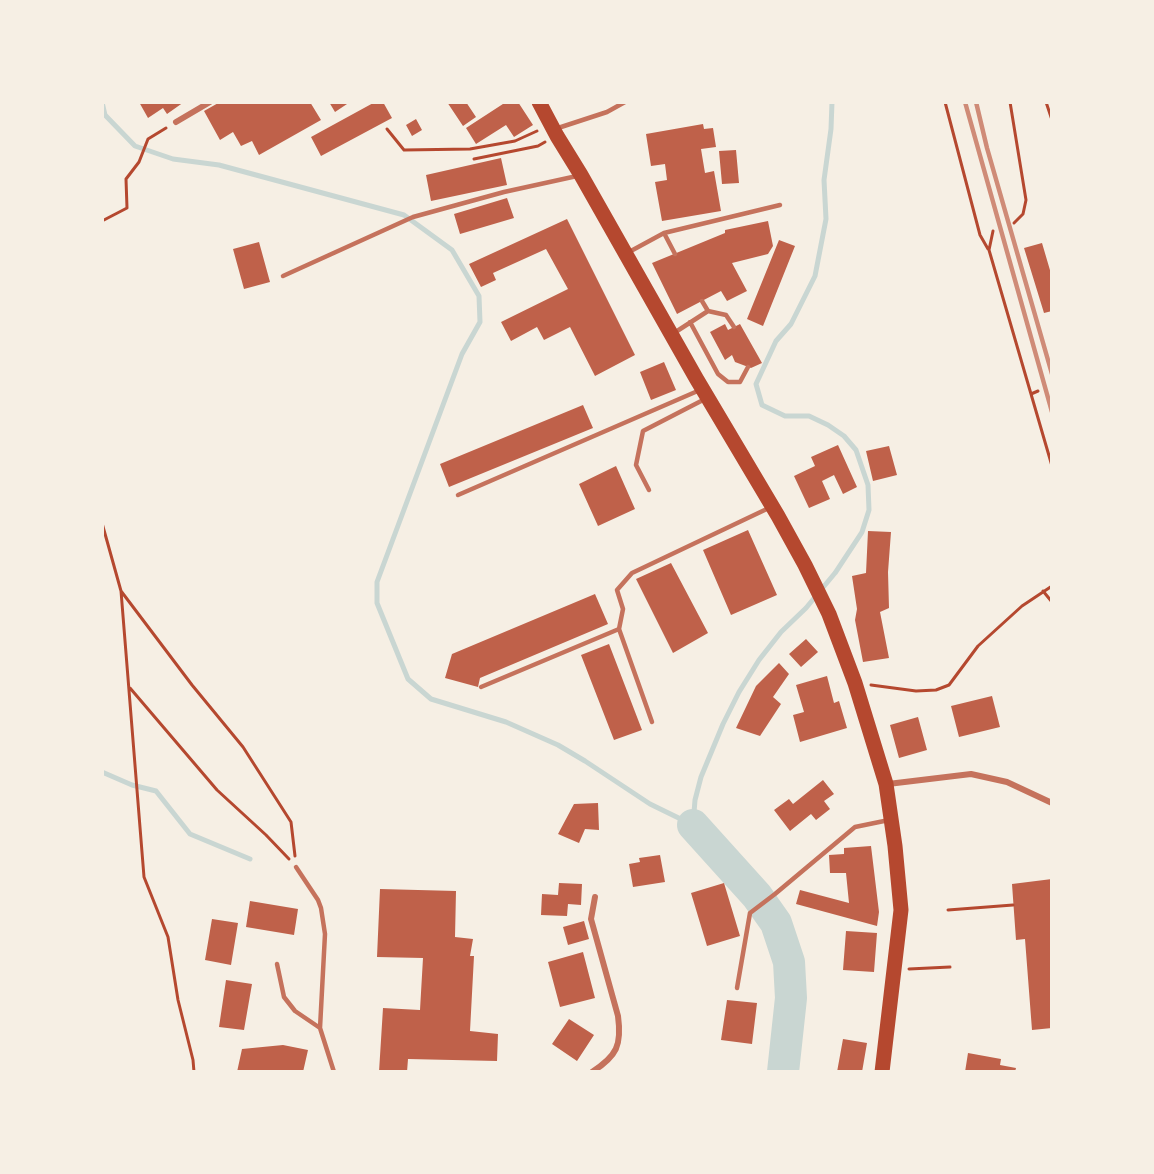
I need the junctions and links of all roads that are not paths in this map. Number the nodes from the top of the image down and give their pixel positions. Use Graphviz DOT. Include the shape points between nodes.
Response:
graph roads {
  1 [pos="210,102"];
  2 [pos="539,102"];
  3 [pos="625,102"];
  4 [pos="176,122"];
  5 [pos="553,130"];
  6 [pos="582,175"];
  7 [pos="780,205"];
  8 [pos="664,233"];
  9 [pos="626,254"];
  10 [pos="675,254"];
  11 [pos="283,276"];
  12 [pos="702,301"];
  13 [pos="708,311"];
  14 [pos="690,322"];
  15 [pos="734,327"];
  16 [pos="671,334"];
  17 [pos="748,367"];
  18 [pos="705,393"];
  19 [pos="649,490"];
  20 [pos="458,495"];
  21 [pos="772,506"];
  22 [pos="619,629"];
  23 [pos="481,687"];
  24 [pos="652,722"];
  25 [pos="886,784"];
  26 [pos="1052,803"];
  27 [pos="890,819"];
  28 [pos="296,867"];
  29 [pos="595,897"];
  30 [pos="277,964"];
  31 [pos="737,988"];
  32 [pos="320,1028"];
  33 [pos="334,1072"];
  34 [pos="592,1072"];
  35 [pos="882,1072"];
  1 -- 4 [label="street"];
  2 -- 5 [label="main road"];
  3 -- 5 [label="lane"];
  5 -- 6 [label="main road"];
  6 -- 9 [label="main road"];
  6 -- 11 [label="lane" via="413,217"];
  7 -- 8 [label="lane"];
  8 -- 9 [label="lane"];
  8 -- 10 [label="lane"];
  9 -- 16 [label="main road"];
  12 -- 13 [label="lane"];
  13 -- 14 [label="lane"];
  13 -- 15 [label="lane" via="726,315"];
  14 -- 16 [label="lane"];
  14 -- 17 [label="lane" via="718,374 728,382 740,382"];
  16 -- 18 [label="main road"];
  18 -- 19 [label="lane" via="643,431 636,465"];
  18 -- 20 [label="lane"];
  18 -- 21 [label="main road"];
  21 -- 22 [label="lane" via="632,573 617,590 623,609"];
  21 -- 25 [label="main road" via="829,614"];
  22 -- 23 [label="lane"];
  22 -- 24 [label="lane"];
  25 -- 26 [label="street" via="971,774 1007,782"];
  25 -- 27 [label="main road"];
  27 -- 31 [label="lane" via="855,827 750,914"];
  27 -- 35 [label="main road" via="901,910"];
  28 -- 32 [label="lane" via="318,900 325,934"];
  29 -- 34 [label="street" via="591,919 621,1032 613,1055"];
  30 -- 32 [label="lane" via="284,997 295,1011"];
  32 -- 33 [label="lane"];
}
